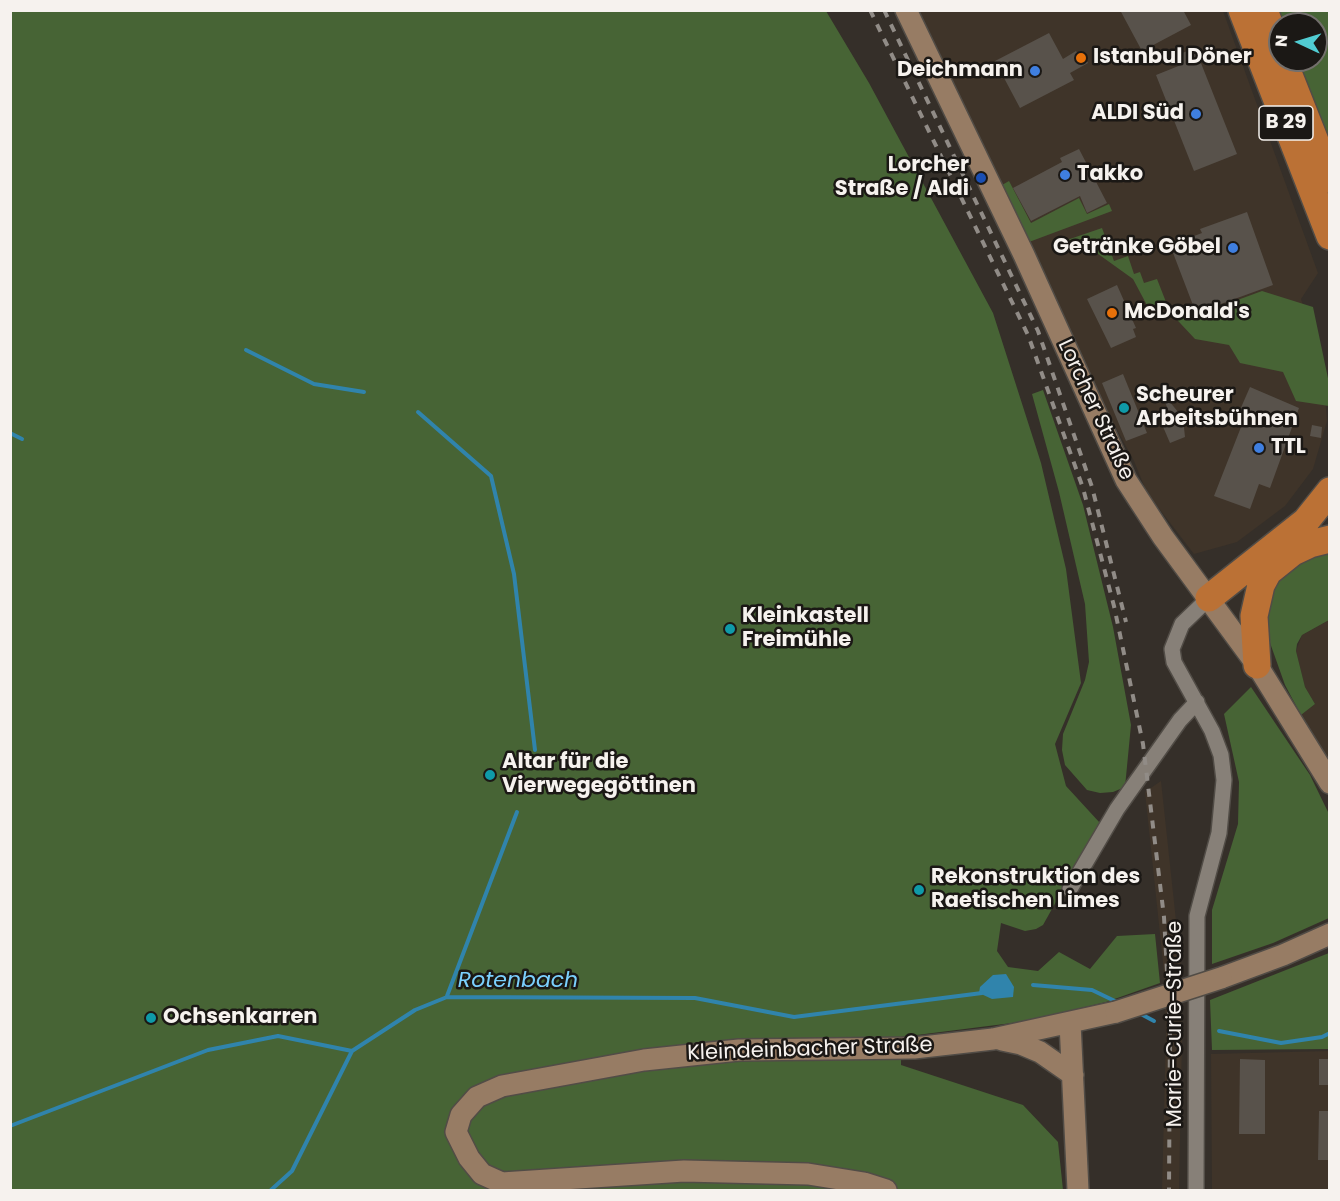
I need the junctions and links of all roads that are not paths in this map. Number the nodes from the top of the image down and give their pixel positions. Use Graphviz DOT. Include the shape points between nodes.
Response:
graph roads {
  1 [pos="906,10"];
  2 [pos="1242,10"];
  3 [pos="1288,72"];
  4 [pos="1329,179"];
  5 [pos="1329,236"];
  6 [pos="1329,491"];
  7 [pos="1329,539"];
  8 [pos="1268,572"];
  9 [pos="1209,598"];
  10 [pos="1257,665"];
  11 [pos="1197,702"];
  12 [pos="1329,783"];
  13 [pos="1070,889"];
  14 [pos="1329,934"];
  15 [pos="1070,1023"];
  16 [pos="993,1039"];
  17 [pos="1073,1075"];
  18 [pos="886,1191"];
  19 [pos="1078,1191"];
  20 [pos="1196,1191"];
  1 -- 9 [label="street, Lorcher Straße" via="1024,255 1126,480"];
  2 -- 5 [label="highway, B 29"];
  3 -- 4 [label="highway, B 29"];
  6 -- 9 [label="highway" via="1306,521"];
  7 -- 8 [label="highway" via="1293,552"];
  8 -- 9 [label="highway" via="1229,597"];
  8 -- 10 [label="highway" via="1260,585 1254,616"];
  9 -- 10 [label="street, Lorcher Straße"];
  9 -- 11 [label="street, Marie-Curie-Straße" via="1182,624 1172,649 1174,662"];
  10 -- 12 [label="street, Lorcher Straße"];
  11 -- 13 [label="street" via="1117,809"];
  11 -- 20 [label="street, Marie-Curie-Straße" via="1221,755 1225,794 1220,833 1197,916"];
  14 -- 15 [label="street, Kleindeinbacher Straße, bridge" via="1221,978"];
  15 -- 16 [label="street, Kleindeinbacher Straße"];
  15 -- 17 [label="street"];
  16 -- 17 [label="street" via="1040,1052"];
  16 -- 18 [label="street, Kleindeinbacher Straße" via="914,1048 739,1050 644,1060 502,1086 477,1097 461,1115 456,1132 482,1174 502,1183 684,1171 808,1174 864,1183"];
  17 -- 19 [label="street"];
}
